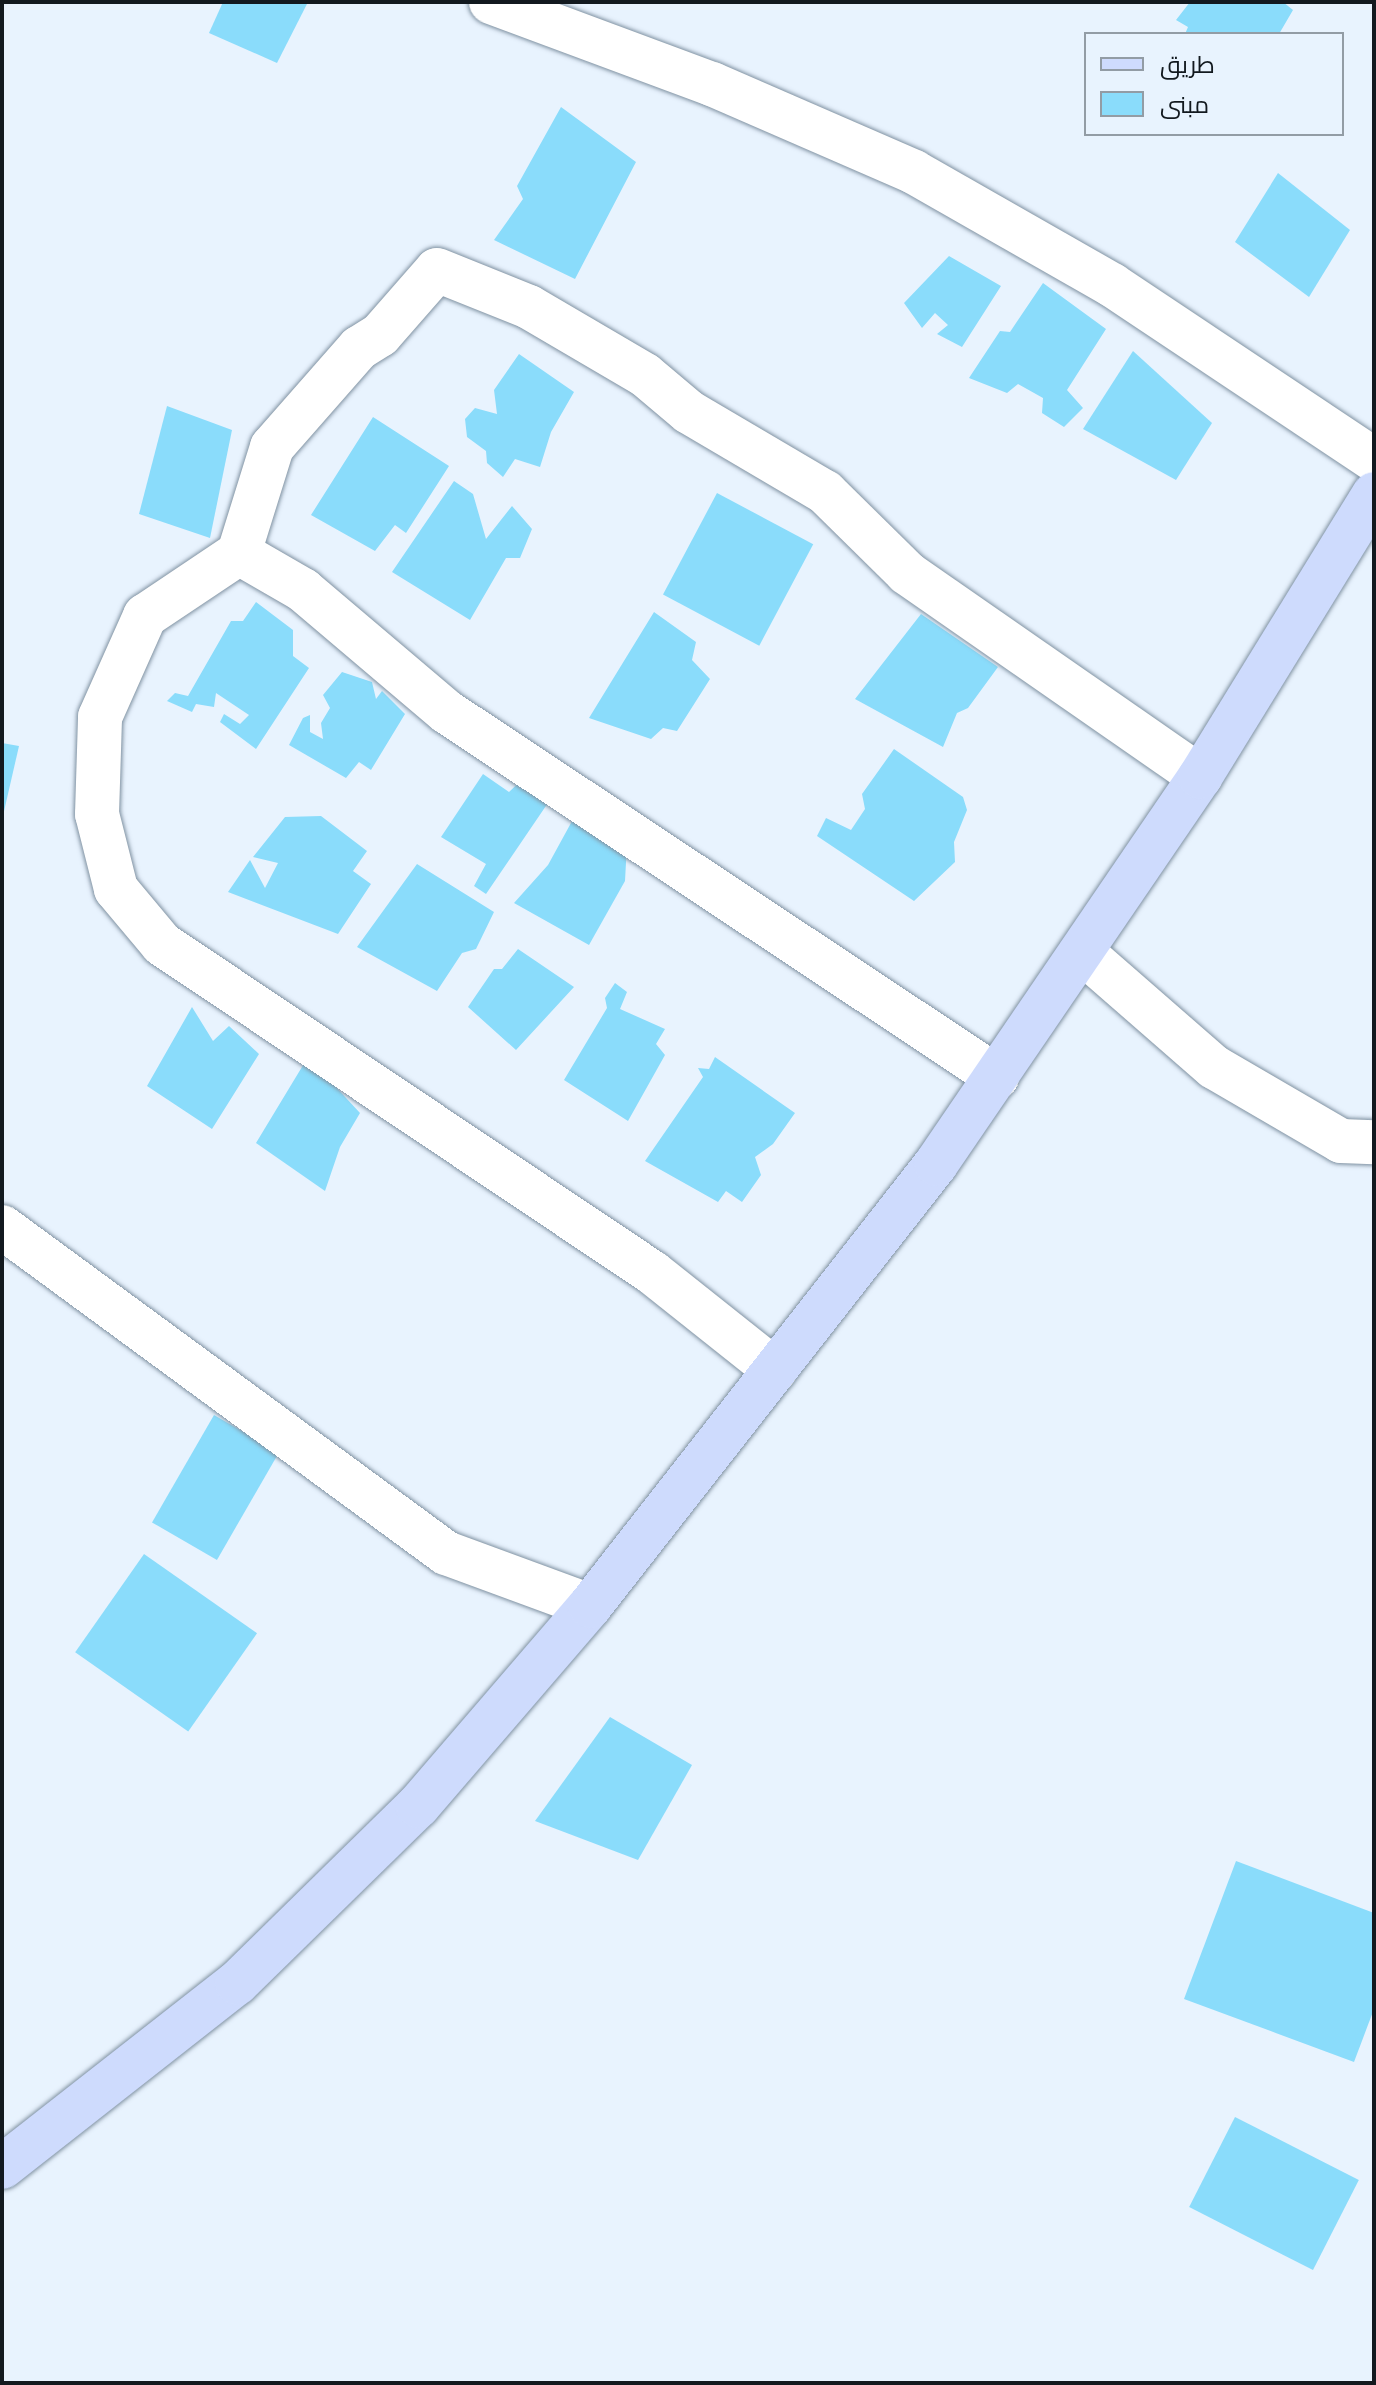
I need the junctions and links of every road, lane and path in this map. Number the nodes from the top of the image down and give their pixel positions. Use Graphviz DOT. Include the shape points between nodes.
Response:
graph roads {
  1 [pos="491,2"];
  2 [pos="1374,460"];
  3 [pos="1374,494"];
  4 [pos="239,553"];
  5 [pos="1200,777"];
  6 [pos="1082,952"];
  7 [pos="997,1077"];
  8 [pos="1374,1142"];
  9 [pos="2,1227"];
  10 [pos="775,1370"];
  11 [pos="590,1606"];
  12 [pos="2,2167"];
  1 -- 2 [label="street" via="712,84 914,172 1112,285"];
  3 -- 5 [label="main road"];
  4 -- 5 [label="street" via="272,447 437,270 529,307 645,375 689,412 825,492 907,573"];
  4 -- 7 [label="street" via="303,590 447,712"];
  4 -- 10 [label="street" via="145,616 100,717 97,814 116,889 162,944 641,1264"];
  5 -- 6 [label="main road"];
  6 -- 7 [label="main road"];
  6 -- 8 [label="street" via="1214,1067 1341,1141"];
  7 -- 10 [label="main road"];
  9 -- 11 [label="street" via="446,1553"];
  10 -- 11 [label="main road"];
  11 -- 12 [label="main road" via="418,1806 237,1983"];
}
